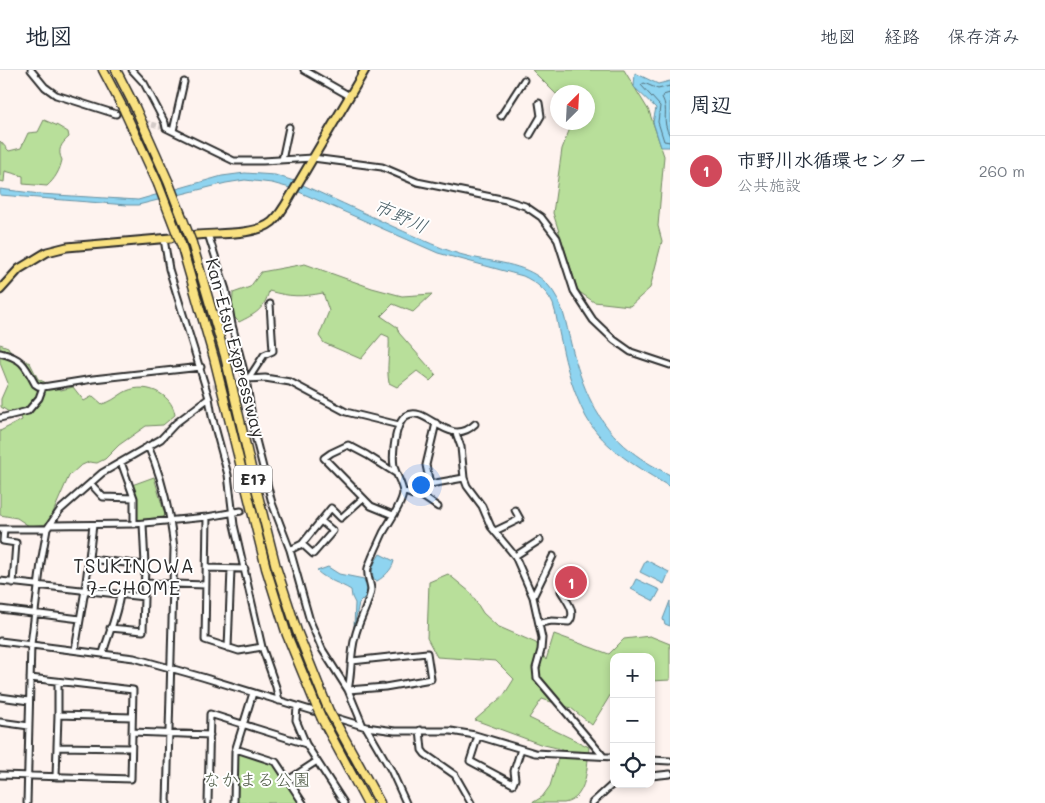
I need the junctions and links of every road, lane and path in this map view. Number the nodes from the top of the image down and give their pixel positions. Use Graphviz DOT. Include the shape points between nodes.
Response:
graph roads {
  1 [pos="31,70"];
  2 [pos="103,70"];
  3 [pos="116,70"];
  4 [pos="132,70"];
  5 [pos="304,70"];
  6 [pos="364,70"];
  7 [pos="524,80"];
  8 [pos="184,82"];
  9 [pos="348,95"];
  10 [pos="539,103"];
  11 [pos="116,114"];
  12 [pos="501,116"];
  13 [pos="289,127"];
  14 [pos="173,131"];
  15 [pos="530,134"];
  16 [pos="313,158"];
  17 [pos="282,160"];
  18 [pos="208,234"];
  19 [pos="196,235"];
  20 [pos="168,238"];
  21 [pos="0,290"];
  22 [pos="270,304"];
  23 [pos="0,353"];
  24 [pos="670,365"];
  25 [pos="201,367"];
  26 [pos="247,379"];
  27 [pos="43,387"];
  28 [pos="209,398"];
  29 [pos="0,418"];
  30 [pos="436,423"];
  31 [pos="399,424"];
  32 [pos="474,424"];
  33 [pos="456,433"];
  34 [pos="148,446"];
  35 [pos="121,462"];
  36 [pos="397,474"];
  37 [pos="464,478"];
  38 [pos="91,484"];
  39 [pos="403,491"];
  40 [pos="134,498"];
  41 [pos="362,499"];
  42 [pos="438,506"];
  43 [pos="516,510"];
  44 [pos="241,511"];
  45 [pos="233,513"];
  46 [pos="393,515"];
  47 [pos="207,517"];
  48 [pos="321,521"];
  49 [pos="171,522"];
  50 [pos="134,524"];
  51 [pos="143,524"];
  52 [pos="93,525"];
  53 [pos="49,527"];
  54 [pos="2,529"];
  55 [pos="495,531"];
  56 [pos="540,540"];
  57 [pos="302,544"];
  58 [pos="290,550"];
  59 [pos="515,556"];
  60 [pos="553,556"];
  61 [pos="89,559"];
  62 [pos="145,565"];
  63 [pos="206,568"];
  64 [pos="244,569"];
  65 [pos="231,570"];
  66 [pos="0,582"];
  67 [pos="13,583"];
  68 [pos="145,583"];
  69 [pos="174,584"];
  70 [pos="38,585"];
  71 [pos="206,585"];
  72 [pos="85,590"];
  73 [pos="561,591"];
  74 [pos="120,595"];
  75 [pos="144,597"];
  76 [pos="533,597"];
  77 [pos="0,609"];
  78 [pos="35,613"];
  79 [pos="80,619"];
  80 [pos="540,623"];
  81 [pos="110,628"];
  82 [pos="0,641"];
  83 [pos="31,644"];
  84 [pos="262,646"];
  85 [pos="228,648"];
  86 [pos="75,650"];
  87 [pos="103,653"];
  88 [pos="352,661"];
  89 [pos="171,668"];
  90 [pos="30,678"];
  91 [pos="58,682"];
  92 [pos="348,690"];
  93 [pos="253,693"];
  94 [pos="0,698"];
  95 [pos="29,701"];
  96 [pos="279,701"];
  97 [pos="297,707"];
  98 [pos="58,715"];
  99 [pos="132,717"];
  100 [pos="0,722"];
  101 [pos="243,724"];
  102 [pos="29,726"];
  103 [pos="364,727"];
  104 [pos="420,730"];
  105 [pos="132,732"];
  106 [pos="169,734"];
  107 [pos="210,735"];
  108 [pos="478,736"];
  109 [pos="306,744"];
  110 [pos="57,746"];
  111 [pos="131,748"];
  112 [pos="236,749"];
  113 [pos="521,750"];
  114 [pos="604,756"];
  115 [pos="610,757"];
  116 [pos="655,760"];
  117 [pos="670,761"];
  118 [pos="317,762"];
  119 [pos="670,774"];
  120 [pos="0,775"];
  121 [pos="28,776"];
  122 [pos="655,776"];
  123 [pos="56,777"];
  124 [pos="288,780"];
  125 [pos="610,787"];
  126 [pos="27,803"];
  127 [pos="167,803"];
  128 [pos="208,803"];
  129 [pos="234,803"];
  130 [pos="303,803"];
  131 [pos="344,803"];
  132 [pos="367,803"];
  133 [pos="380,803"];
  134 [pos="406,803"];
  135 [pos="471,803"];
  136 [pos="592,803"];
  1 -- 11 [label="street" via="56,95"];
  2 -- 132 [label="highway, Kan-Etsu Expressway / E17, bridge" via="158,184 181,244 214,358 268,576 287,635 322,720"];
  3 -- 133 [label="highway, Kan-Etsu Expressway / E17, bridge" via="168,180 192,243 225,356 276,567 296,631 329,711"];
  4 -- 14 [label="street" via="144,83 166,128"];
  5 -- 9 [label="street"];
  6 -- 9 [label="main road"];
  7 -- 12 [label="street"];
  8 -- 14 [label="street"];
  9 -- 16 [label="main road"];
  10 -- 15 [label="street" via="541,116"];
  13 -- 17 [label="street"];
  14 -- 17 [label="street" via="234,160"];
  16 -- 17 [label="street"];
  16 -- 18 [label="main road" via="271,223 249,231"];
  16 -- 24 [label="street" via="382,167 423,184 525,206 541,217 557,238 574,291 593,320 631,352"];
  18 -- 19 [label="main road"];
  18 -- 26 [label="street" via="226,290"];
  20 -- 21 [label="main road" via="67,247 47,252 19,269"];
  20 -- 25 [label="street" via="169,269"];
  22 -- 26 [label="street" via="273,351 264,355"];
  23 -- 27 [label="street" via="23,363 35,384"];
  25 -- 27 [label="street"];
  25 -- 28 [label="street" via="210,388"];
  26 -- 31 [label="street" via="290,382 346,412"];
  26 -- 58 [label="street" via="269,503"];
  27 -- 29 [label="street" via="28,411"];
  28 -- 34 [label="street" via="161,439"];
  28 -- 45 [label="street" via="228,476"];
  30 -- 31 [label="street" via="413,414 405,416"];
  30 -- 33 [label="street"];
  30 -- 37 [label="street" via="426,465 430,484"];
  31 -- 36 [label="street" via="393,456"];
  32 -- 33 [label="street" via="468,431"];
  33 -- 37 [label="street"];
  34 -- 35 [label="street"];
  34 -- 49 [label="street"];
  35 -- 38 [label="street"];
  35 -- 40 [label="street"];
  36 -- 39 [label="street"];
  36 -- 41 [label="street" via="348,445 331,452 324,458"];
  37 -- 55 [label="street"];
  38 -- 40 [label="street" via="103,497"];
  38 -- 53 [label="street" via="60,510"];
  39 -- 42 [label="street" via="419,494"];
  39 -- 46 [label="street" via="402,500"];
  40 -- 50 [label="street"];
  41 -- 46 [label="street"];
  41 -- 48 [label="street" via="341,518 331,508"];
  43 -- 55 [label="street" via="520,519"];
  44 -- 45 [label="street"];
  45 -- 47 [label="street"];
  45 -- 64 [label="street"];
  46 -- 88 [label="street" via="368,570 371,590 354,638"];
  47 -- 49 [label="street"];
  47 -- 63 [label="street"];
  48 -- 57 [label="street"];
  48 -- 57 [label="street" via="333,531 314,554"];
  49 -- 51 [label="street"];
  49 -- 69 [label="street"];
  50 -- 51 [label="street"];
  50 -- 52 [label="street"];
  51 -- 62 [label="street"];
  52 -- 53 [label="street"];
  52 -- 61 [label="street"];
  53 -- 54 [label="street"];
  53 -- 70 [label="street"];
  54 -- 67 [label="street" via="3,541 16,543"];
  55 -- 59 [label="street"];
  56 -- 59 [label="street"];
  57 -- 58 [label="street"];
  58 -- 92 [label="street" via="310,621 322,649"];
  59 -- 76 [label="street"];
  60 -- 76 [label="street"];
  61 -- 62 [label="street"];
  61 -- 72 [label="street"];
  62 -- 68 [label="street"];
  63 -- 65 [label="street"];
  63 -- 71 [label="street"];
  64 -- 65 [label="street"];
  64 -- 84 [label="street"];
  65 -- 85 [label="street"];
  66 -- 67 [label="street"];
  67 -- 70 [label="street"];
  68 -- 69 [label="street"];
  68 -- 75 [label="street"];
  69 -- 71 [label="street"];
  69 -- 89 [label="street"];
  70 -- 72 [label="street"];
  70 -- 78 [label="street"];
  71 -- 85 [label="street" via="205,640"];
  72 -- 74 [label="street"];
  72 -- 79 [label="street"];
  73 -- 80 [label="street" via="573,613 572,618 569,622"];
  74 -- 75 [label="street"];
  74 -- 81 [label="street" via="118,612"];
  75 -- 81 [label="street" via="143,631"];
  76 -- 80 [label="street"];
  77 -- 78 [label="street"];
  78 -- 79 [label="street"];
  78 -- 83 [label="street"];
  79 -- 86 [label="street"];
  80 -- 114 [label="street" via="542,638 537,678"];
  81 -- 87 [label="street"];
  82 -- 83 [label="street"];
  83 -- 86 [label="street"];
  83 -- 90 [label="street"];
  84 -- 85 [label="street" via="239,651"];
  84 -- 96 [label="street"];
  86 -- 87 [label="street"];
  87 -- 89 [label="street"];
  88 -- 92 [label="street"];
  88 -- 92 [label="street" via="427,653 431,679 385,688"];
  89 -- 93 [label="street"];
  89 -- 106 [label="street"];
  90 -- 91 [label="street"];
  90 -- 95 [label="street"];
  91 -- 98 [label="street"];
  91 -- 99 [label="street" via="132,690"];
  92 -- 103 [label="street"];
  93 -- 96 [label="street"];
  93 -- 101 [label="street"];
  94 -- 95 [label="street"];
  95 -- 102 [label="street"];
  96 -- 97 [label="street"];
  97 -- 103 [label="street"];
  97 -- 109 [label="street" via="296,720"];
  98 -- 99 [label="street"];
  98 -- 110 [label="street"];
  99 -- 105 [label="street"];
  100 -- 102 [label="street"];
  101 -- 107 [label="street" via="210,714"];
  101 -- 109 [label="street"];
  101 -- 112 [label="street"];
  102 -- 121 [label="street"];
  103 -- 104 [label="street"];
  103 -- 134 [label="street" via="391,770"];
  104 -- 108 [label="street"];
  104 -- 135 [label="street" via="422,750 455,775"];
  105 -- 106 [label="street"];
  105 -- 111 [label="street"];
  106 -- 107 [label="street"];
  106 -- 127 [label="street"];
  107 -- 128 [label="street"];
  108 -- 113 [label="street"];
  108 -- 113 [label="street" via="470,761 512,784"];
  109 -- 118 [label="street"];
  110 -- 111 [label="street"];
  110 -- 123 [label="street"];
  111 -- 123 [label="street" via="131,779"];
  112 -- 124 [label="street" via="276,762"];
  112 -- 129 [label="street"];
  113 -- 114 [label="street"];
  114 -- 115 [label="street"];
  116 -- 117 [label="street"];
  118 -- 124 [label="street"];
  118 -- 131 [label="street"];
  119 -- 122 [label="street"];
  120 -- 121 [label="street"];
  121 -- 123 [label="street"];
  121 -- 126 [label="street"];
  124 -- 130 [label="street"];
  125 -- 136 [label="street"];
}
